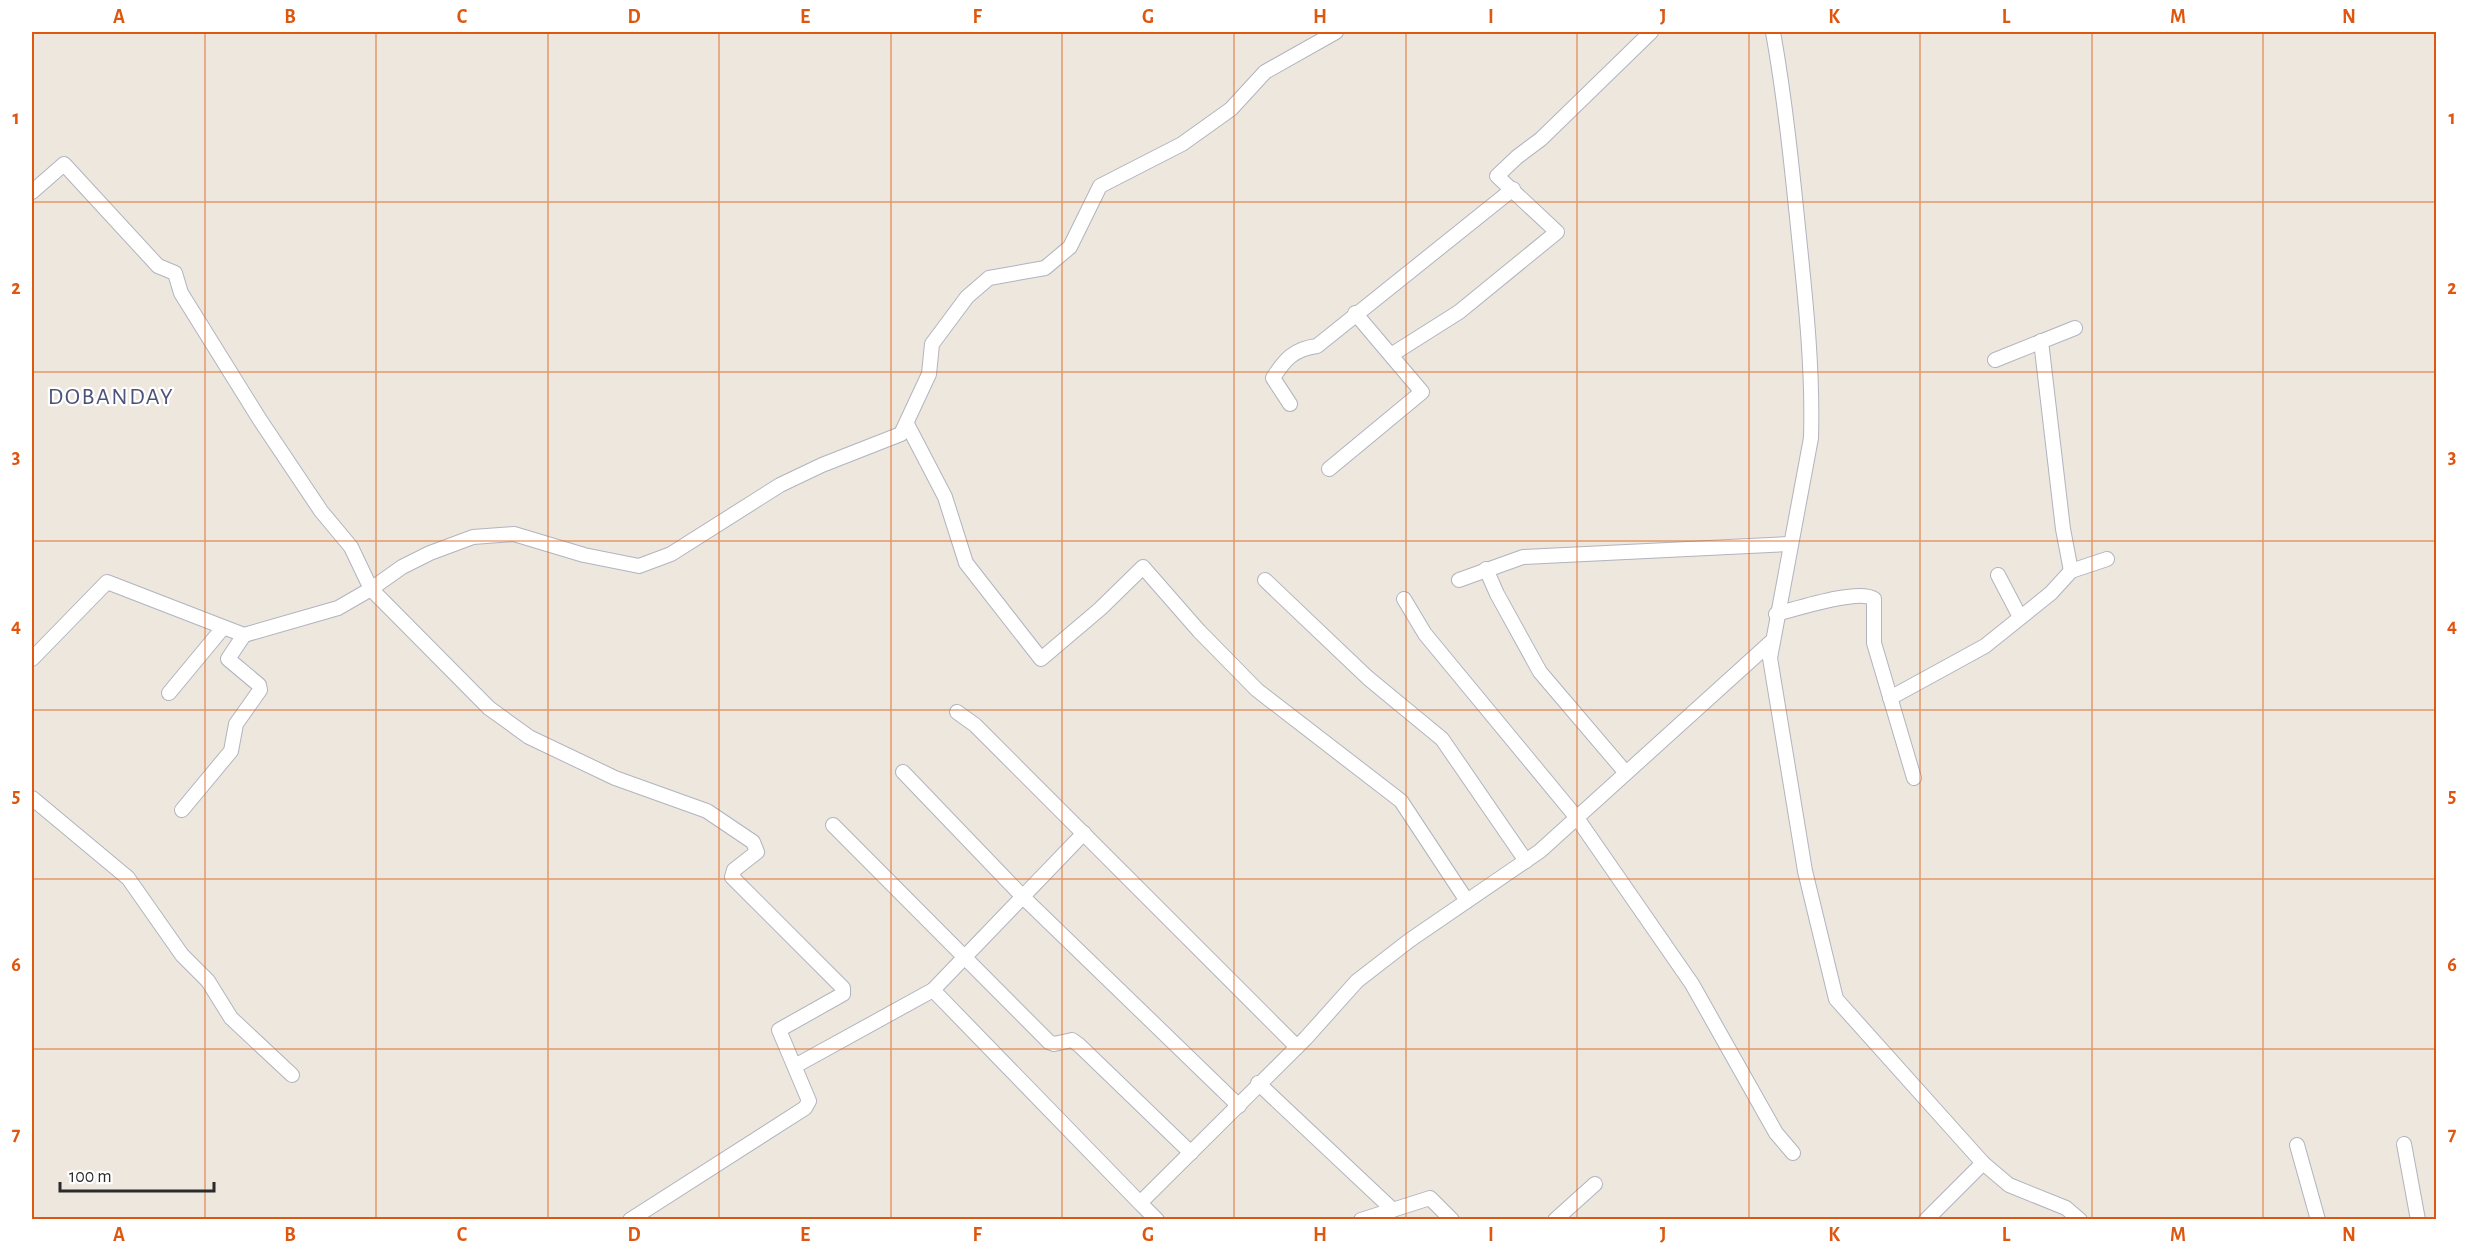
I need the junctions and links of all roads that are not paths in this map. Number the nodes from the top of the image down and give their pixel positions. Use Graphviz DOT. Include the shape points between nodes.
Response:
graph roads {
  1 [pos="1336,32"];
  2 [pos="1651,32"];
  3 [pos="1773,32"];
  4 [pos="1513,189"];
  5 [pos="32,192"];
  6 [pos="1355,313"];
  7 [pos="2074,328"];
  8 [pos="2041,341"];
  9 [pos="1391,355"];
  10 [pos="1995,360"];
  11 [pos="1290,404"];
  12 [pos="907,424"];
  13 [pos="1329,469"];
  14 [pos="1790,544"];
  15 [pos="2107,559"];
  16 [pos="1486,569"];
  17 [pos="2071,571"];
  18 [pos="1998,575"];
  19 [pos="1265,580"];
  20 [pos="1459,580"];
  21 [pos="371,589"];
  22 [pos="1404,599"];
  23 [pos="1776,614"];
  24 [pos="2020,617"];
  25 [pos="222,628"];
  26 [pos="244,635"];
  27 [pos="1772,642"];
  28 [pos="32,659"];
  29 [pos="169,693"];
  30 [pos="1890,698"];
  31 [pos="957,712"];
  32 [pos="903,772"];
  33 [pos="1626,773"];
  34 [pos="1914,778"];
  35 [pos="32,798"];
  36 [pos="182,810"];
  37 [pos="1577,818"];
  38 [pos="833,825"];
  39 [pos="1084,833"];
  40 [pos="1526,861"];
  41 [pos="1023,897"];
  42 [pos="1467,901"];
  43 [pos="964,957"];
  44 [pos="933,990"];
  45 [pos="1297,1047"];
  46 [pos="795,1066"];
  47 [pos="292,1076"];
  48 [pos="1258,1083"];
  49 [pos="1239,1106"];
  50 [pos="2404,1144"];
  51 [pos="2297,1145"];
  52 [pos="1191,1153"];
  53 [pos="1793,1153"];
  54 [pos="1983,1163"];
  55 [pos="1595,1184"];
  56 [pos="1140,1203"];
  57 [pos="1393,1210"];
  58 [pos="630,1220"];
  59 [pos="1157,1220"];
  60 [pos="1361,1220"];
  61 [pos="1452,1220"];
  62 [pos="1555,1220"];
  63 [pos="1926,1220"];
  64 [pos="2080,1220"];
  65 [pos="2318,1220"];
  66 [pos="2418,1220"];
  1 -- 12 [label="street" via="1265,72 1231,109 1182,144 1100,186 1070,247 1045,268 989,278 967,297 932,344 929,374"];
  2 -- 4 [label="street" via="1497,177"];
  3 -- 14 [label="street" via="1791,163 1812,402 1811,438"];
  4 -- 6 [label="street"];
  4 -- 9 [label="street" via="1557,232 1459,312"];
  5 -- 21 [label="street" via="64,164 158,266 175,273 181,293 260,420 321,511 351,548"];
  6 -- 9 [label="street"];
  6 -- 11 [label="street" via="1317,346 1299,349 1284,361 1273,378"];
  7 -- 8 [label="street"];
  8 -- 10 [label="street"];
  8 -- 17 [label="street"];
  9 -- 13 [label="street" via="1422,392"];
  12 -- 21 [label="street" via="901,434 780,485 671,554 639,566 514,534 473,537 402,567"];
  12 -- 42 [label="street" via="945,497 966,563 1041,659 1143,567 1257,690 1401,801"];
  14 -- 16 [label="street" via="1523,557"];
  14 -- 23 [label="street"];
  15 -- 17 [label="street"];
  16 -- 20 [label="street"];
  16 -- 33 [label="street" via="1540,672"];
  17 -- 24 [label="street"];
  18 -- 24 [label="street"];
  19 -- 40 [label="street" via="1368,678 1442,739"];
  21 -- 26 [label="street" via="338,608"];
  21 -- 46 [label="street" via="489,708 529,737 615,778 707,811 753,842 758,852 734,870 732,876 843,988 843,994 779,1029"];
  22 -- 37 [label="street" via="1425,634"];
  23 -- 27 [label="street"];
  23 -- 30 [label="street" via="1848,597 1871,596 1875,605 1874,643"];
  24 -- 30 [label="street" via="1969,656"];
  25 -- 26 [label="street"];
  25 -- 28 [label="street" via="107,582"];
  25 -- 29 [label="street"];
  26 -- 36 [label="street" via="228,659 260,690 236,724 231,751"];
  27 -- 33 [label="street"];
  27 -- 54 [label="street" via="1770,658 1802,855 1836,999"];
  30 -- 34 [label="street"];
  31 -- 39 [label="street" via="975,725"];
  32 -- 41 [label="street"];
  33 -- 37 [label="street"];
  35 -- 47 [label="street" via="128,878 182,955 208,981 231,1018"];
  37 -- 40 [label="street"];
  37 -- 53 [label="street" via="1692,984 1776,1133"];
  38 -- 43 [label="street"];
  39 -- 41 [label="street"];
  39 -- 45 [label="street"];
  40 -- 42 [label="street"];
  41 -- 43 [label="street"];
  41 -- 49 [label="street"];
  42 -- 45 [label="street" via="1357,981"];
  43 -- 44 [label="street"];
  43 -- 52 [label="street" via="1049,1042 1068,1040 1079,1045"];
  44 -- 46 [label="street"];
  44 -- 56 [label="street"];
  45 -- 48 [label="street"];
  46 -- 58 [label="street" via="809,1101 805,1108"];
  48 -- 49 [label="street"];
  48 -- 57 [label="street"];
  49 -- 52 [label="street"];
  50 -- 66 [label="street"];
  51 -- 65 [label="street"];
  52 -- 56 [label="street"];
  54 -- 63 [label="street"];
  54 -- 64 [label="street" via="2009,1185 2066,1208"];
  55 -- 62 [label="street"];
  56 -- 59 [label="street"];
  57 -- 60 [label="street"];
  57 -- 61 [label="street" via="1430,1198"];
}
